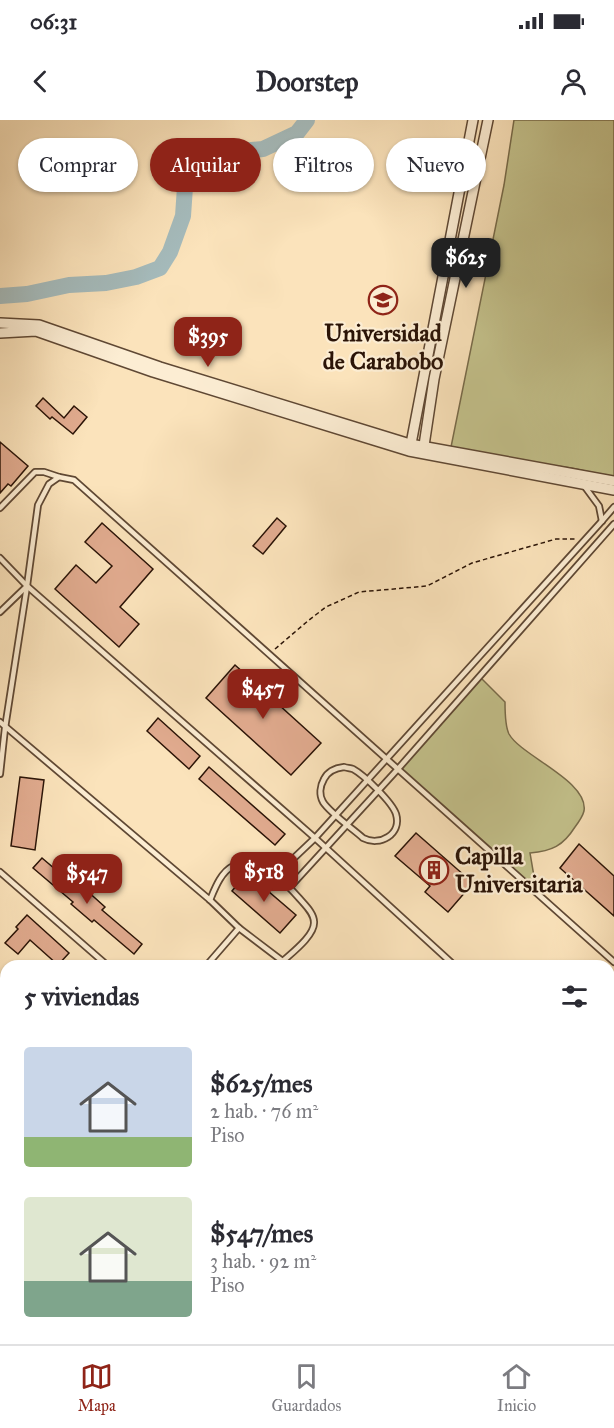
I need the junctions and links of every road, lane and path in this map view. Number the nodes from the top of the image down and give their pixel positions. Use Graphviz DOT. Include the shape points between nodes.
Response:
graph roads {
  1 [pos="473,120"];
  2 [pos="488,120"];
  3 [pos="0,323"];
  4 [pos="0,333"];
  5 [pos="410,448"];
  6 [pos="423,450"];
  7 [pos="58,477"];
  8 [pos="614,481"];
  9 [pos="581,483"];
  10 [pos="614,490"];
  11 [pos="614,507"];
  12 [pos="0,508"];
  13 [pos="602,522"];
  14 [pos="614,526"];
  15 [pos="585,540"];
  16 [pos="0,558"];
  17 [pos="27,586"];
  18 [pos="0,612"];
  19 [pos="269,654"];
  20 [pos="0,722"];
  21 [pos="5,728"];
  22 [pos="386,760"];
  23 [pos="397,770"];
  24 [pos="0,774"];
  25 [pos="367,781"];
  26 [pos="378,790"];
  27 [pos="336,815"];
  28 [pos="347,824"];
  29 [pos="315,838"];
  30 [pos="325,848"];
  31 [pos="0,872"];
  32 [pos="276,875"];
  33 [pos="290,887"];
  34 [pos="210,900"];
  35 [pos="239,928"];
  36 [pos="101,960"];
  37 [pos="211,960"];
  38 [pos="282,960"];
  39 [pos="284,960"];
  40 [pos="448,960"];
  41 [pos="612,960"];
  1 -- 5 [label="street"];
  2 -- 6 [label="street"];
  3 -- 5 [label="street" via="39,325"];
  4 -- 5 [label="street" via="36,331 164,375"];
  5 -- 6 [label="street"];
  6 -- 8 [label="street"];
  6 -- 9 [label="street"];
  7 -- 12 [label="lane" via="35,472"];
  7 -- 17 [label="lane" via="49,484 38,506"];
  7 -- 19 [label="lane" via="74,480"];
  9 -- 10 [label="street"];
  9 -- 13 [label="lane" via="599,506"];
  11 -- 13 [label="lane"];
  13 -- 15 [label="lane"];
  14 -- 23 [label="lane"];
  15 -- 19 [label="path" via="556,539 520,548 472,563 428,586 358,591 326,607"];
  15 -- 22 [label="lane"];
  16 -- 17 [label="lane"];
  17 -- 18 [label="lane"];
  17 -- 21 [label="lane"];
  17 -- 29 [label="lane"];
  19 -- 22 [label="lane"];
  20 -- 21 [label="lane"];
  21 -- 24 [label="lane"];
  21 -- 34 [label="lane"];
  22 -- 23 [label="lane"];
  22 -- 25 [label="lane"];
  23 -- 26 [label="lane"];
  23 -- 41 [label="lane"];
  25 -- 26 [label="lane"];
  25 -- 27 [label="lane"];
  25 -- 27 [label="lane" via="344,767 325,776 321,795"];
  26 -- 28 [label="lane"];
  26 -- 28 [label="lane" via="396,814 391,835 372,841"];
  27 -- 28 [label="lane"];
  27 -- 29 [label="lane"];
  28 -- 30 [label="lane"];
  29 -- 30 [label="lane"];
  29 -- 32 [label="lane"];
  30 -- 33 [label="lane"];
  30 -- 40 [label="lane"];
  31 -- 36 [label="lane"];
  32 -- 33 [label="lane"];
  32 -- 34 [label="lane" via="245,862 232,866 221,876"];
  33 -- 39 [label="lane" via="315,921 312,933"];
  34 -- 35 [label="lane"];
  35 -- 37 [label="lane"];
  35 -- 38 [label="lane"];
}
